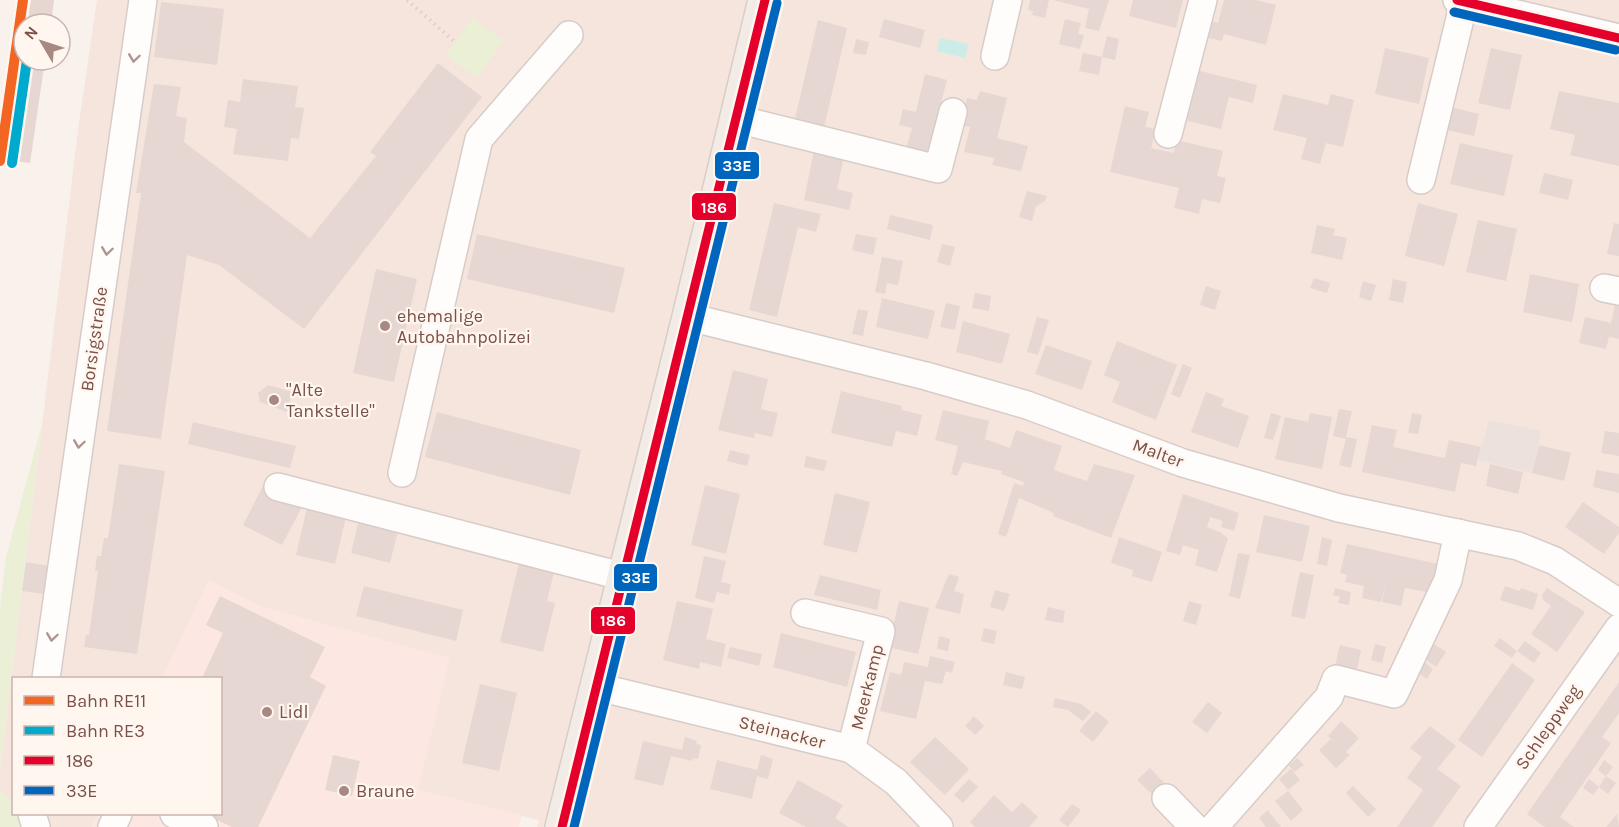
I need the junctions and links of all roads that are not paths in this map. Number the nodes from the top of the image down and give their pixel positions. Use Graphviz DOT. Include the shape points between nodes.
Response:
graph roads {
  1 [pos="143,0"];
  2 [pos="765,0"];
  3 [pos="1008,0"];
  4 [pos="1203,0"];
  5 [pos="1461,1"];
  6 [pos="1517,7"];
  7 [pos="569,35"];
  8 [pos="1619,38"];
  9 [pos="995,56"];
  10 [pos="953,112"];
  11 [pos="737,118"];
  12 [pos="1168,134"];
  13 [pos="1421,180"];
  14 [pos="689,317"];
  15 [pos="402,473"];
  16 [pos="278,487"];
  17 [pos="1458,533"];
  18 [pos="625,577"];
  19 [pos="1619,603"];
  20 [pos="806,613"];
  21 [pos="1619,628"];
  22 [pos="46,677"];
  23 [pos="598,687"];
  24 [pos="851,749"];
  25 [pos="1166,798"];
  26 [pos="178,815"];
  27 [pos="204,827"];
  28 [pos="562,827"];
  29 [pos="939,827"];
  30 [pos="1194,827"];
  31 [pos="1215,827"];
  32 [pos="1478,827"];
  1 -- 22 [label="street, Borsigstraße, one-way"];
  2 -- 11 [label="main road"];
  3 -- 9 [label="street"];
  4 -- 12 [label="street"];
  5 -- 6 [label="street"];
  5 -- 13 [label="street"];
  6 -- 8 [label="street"];
  7 -- 15 [label="street" via="479,139"];
  10 -- 11 [label="street" via="938,169"];
  11 -- 14 [label="main road"];
  14 -- 17 [label="street, Malter" via="1027,405 1183,462 1339,508"];
  14 -- 18 [label="main road"];
  16 -- 18 [label="street"];
  17 -- 19 [label="street, Malter" via="1518,546 1555,561"];
  17 -- 31 [label="street" via="1448,580 1394,694 1336,679 1329,697"];
  18 -- 23 [label="main road"];
  20 -- 24 [label="street, Meerkamp" via="881,631"];
  21 -- 32 [label="street, Schleppweg"];
  23 -- 24 [label="street, Steinacker"];
  23 -- 28 [label="main road"];
  24 -- 29 [label="street, Steinacker" via="896,782"];
  25 -- 30 [label="street"];
  26 -- 27 [label="street"];
}
